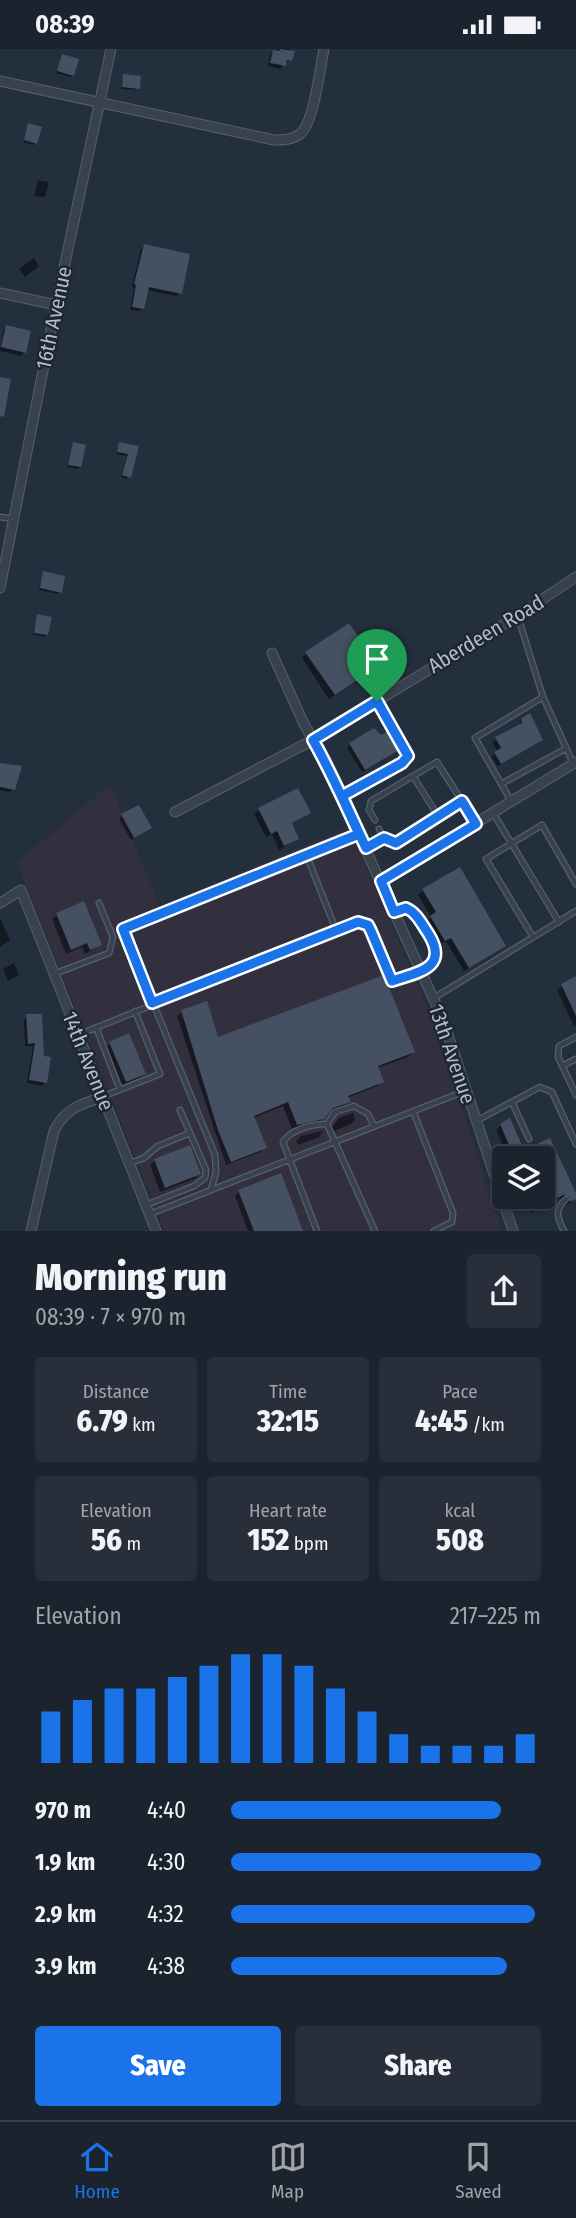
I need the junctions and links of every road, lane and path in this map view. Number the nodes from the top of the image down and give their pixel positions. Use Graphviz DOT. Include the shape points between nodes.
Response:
graph roads {
  1 [pos="111,49"];
  2 [pos="324,49"];
  3 [pos="0,81"];
  4 [pos="99,102"];
  5 [pos="0,293"];
  6 [pos="56,305"];
  7 [pos="0,517"];
  8 [pos="15,520"];
  9 [pos="576,577"];
  10 [pos="0,588"];
  11 [pos="518,616"];
  12 [pos="272,653"];
  13 [pos="543,697"];
  14 [pos="377,701"];
  15 [pos="313,740"];
  16 [pos="565,749"];
  17 [pos="575,763"];
  18 [pos="413,776"];
  19 [pos="501,785"];
  20 [pos="342,796"];
  21 [pos="462,801"];
  22 [pos="511,802"];
  23 [pos="174,812"];
  24 [pos="492,813"];
  25 [pos="438,816"];
  26 [pos="375,820"];
  27 [pos="476,824"];
  28 [pos="379,829"];
  29 [pos="359,834"];
  30 [pos="384,838"];
  31 [pos="512,844"];
  32 [pos="366,848"];
  33 [pos="306,854"];
  34 [pos="381,881"];
  35 [pos="576,884"];
  36 [pos="0,903"];
  37 [pos="99,903"];
  38 [pos="576,911"];
  39 [pos="394,912"];
  40 [pos="559,922"];
  41 [pos="335,930"];
  42 [pos="533,937"];
  43 [pos="421,971"];
  44 [pos="53,974"];
  45 [pos="433,998"];
  46 [pos="152,1003"];
  47 [pos="135,1011"];
  48 [pos="96,1027"];
  49 [pos="77,1035"];
  50 [pos="576,1037"];
  51 [pos="576,1059"];
  52 [pos="562,1066"];
  53 [pos="120,1090"];
  54 [pos="466,1091"];
  55 [pos="576,1095"];
  56 [pos="103,1097"];
  57 [pos="512,1102"];
  58 [pos="180,1110"];
  59 [pos="412,1111"];
  60 [pos="476,1122"];
  61 [pos="327,1124"];
  62 [pos="374,1126"];
  63 [pos="190,1133"];
  64 [pos="530,1139"];
  65 [pos="336,1142"];
  66 [pos="576,1144"];
  67 [pos="290,1159"];
  68 [pos="129,1164"];
  69 [pos="211,1191"];
  70 [pos="566,1199"];
  71 [pos="145,1205"];
  72 [pos="149,1215"];
  73 [pos="31,1231"];
  74 [pos="156,1231"];
  75 [pos="317,1231"];
  76 [pos="375,1231"];
  77 [pos="434,1231"];
  78 [pos="513,1231"];
  79 [pos="564,1231"];
  1 -- 4 [label="street, 16th Avenue"];
  2 -- 4 [label="street" via="309,117 302,132 289,140 274,141"];
  3 -- 4 [label="street"];
  4 -- 6 [label="street, 16th Avenue"];
  5 -- 6 [label="street"];
  6 -- 8 [label="street, 16th Avenue"];
  7 -- 8 [label="lane"];
  8 -- 10 [label="street, 16th Avenue"];
  9 -- 11 [label="street, Aberdeen Road"];
  11 -- 13 [label="lane"];
  11 -- 14 [label="street, Aberdeen Road"];
  12 -- 15 [label="street, 13th Avenue"];
  13 -- 16 [label="lane"];
  13 -- 19 [label="lane" via="475,738"];
  14 -- 15 [label="street, Aberdeen Road"];
  14 -- 20 [label="lane" via="408,756"];
  15 -- 20 [label="street, 13th Avenue"];
  15 -- 23 [label="street, Aberdeen Road"];
  16 -- 17 [label="lane"];
  16 -- 19 [label="lane"];
  17 -- 22 [label="street"];
  18 -- 21 [label="lane" via="437,762"];
  18 -- 25 [label="lane"];
  18 -- 26 [label="lane" via="371,801 369,810"];
  19 -- 22 [label="lane"];
  20 -- 29 [label="street, 13th Avenue"];
  21 -- 25 [label="lane"];
  21 -- 27 [label="lane"];
  22 -- 24 [label="street"];
  24 -- 27 [label="street"];
  24 -- 31 [label="lane"];
  25 -- 30 [label="lane" via="396,843"];
  27 -- 34 [label="street"];
  28 -- 30 [label="lane"];
  29 -- 32 [label="street, 13th Avenue"];
  29 -- 33 [label="lane"];
  30 -- 32 [label="lane"];
  31 -- 35 [label="lane" via="542,825"];
  31 -- 40 [label="lane"];
  31 -- 42 [label="lane" via="486,859"];
  32 -- 34 [label="street, 13th Avenue"];
  33 -- 41 [label="lane"];
  33 -- 46 [label="lane" via="123,929"];
  34 -- 39 [label="street, 13th Avenue"];
  36 -- 44 [label="street, 14th Avenue" via="21,890"];
  37 -- 44 [label="lane" via="113,937 108,953"];
  38 -- 40 [label="lane"];
  39 -- 43 [label="street, 13th Avenue"];
  39 -- 43 [label="lane" via="414,911 435,943 436,959"];
  40 -- 42 [label="lane"];
  41 -- 43 [label="lane" via="358,922 368,925 392,981"];
  41 -- 46 [label="lane"];
  42 -- 45 [label="lane"];
  43 -- 45 [label="street, 13th Avenue"];
  44 -- 49 [label="street, 14th Avenue"];
  45 -- 54 [label="street, 13th Avenue"];
  46 -- 47 [label="lane"];
  46 -- 69 [label="lane" via="215,1155"];
  47 -- 48 [label="lane"];
  47 -- 53 [label="lane" via="160,1074"];
  48 -- 49 [label="lane"];
  48 -- 53 [label="lane"];
  49 -- 56 [label="street, 14th Avenue"];
  50 -- 52 [label="lane" via="559,1046"];
  51 -- 52 [label="lane"];
  52 -- 55 [label="lane"];
  53 -- 56 [label="lane"];
  54 -- 59 [label="lane"];
  54 -- 60 [label="street, 13th Avenue"];
  56 -- 68 [label="street, 14th Avenue"];
  56 -- 73 [label="street" via="62,1116 54,1131"];
  57 -- 60 [label="lane"];
  57 -- 64 [label="lane"];
  57 -- 66 [label="lane" via="540,1087 552,1092"];
  58 -- 63 [label="lane"];
  59 -- 62 [label="lane"];
  59 -- 77 [label="lane" via="453,1213 452,1222"];
  60 -- 78 [label="street, 13th Avenue"];
  61 -- 62 [label="lane" via="335,1112 354,1106 368,1114"];
  61 -- 65 [label="lane"];
  61 -- 67 [label="lane" via="285,1137"];
  62 -- 65 [label="lane"];
  63 -- 68 [label="lane"];
  63 -- 71 [label="lane" via="205,1178"];
  65 -- 67 [label="lane"];
  65 -- 76 [label="lane"];
  67 -- 69 [label="lane"];
  67 -- 75 [label="lane"];
  68 -- 71 [label="street, 14th Avenue"];
  69 -- 72 [label="lane"];
  70 -- 79 [label="lane" via="558,1214"];
  71 -- 72 [label="street, 14th Avenue"];
  72 -- 74 [label="street, 14th Avenue"];
}
